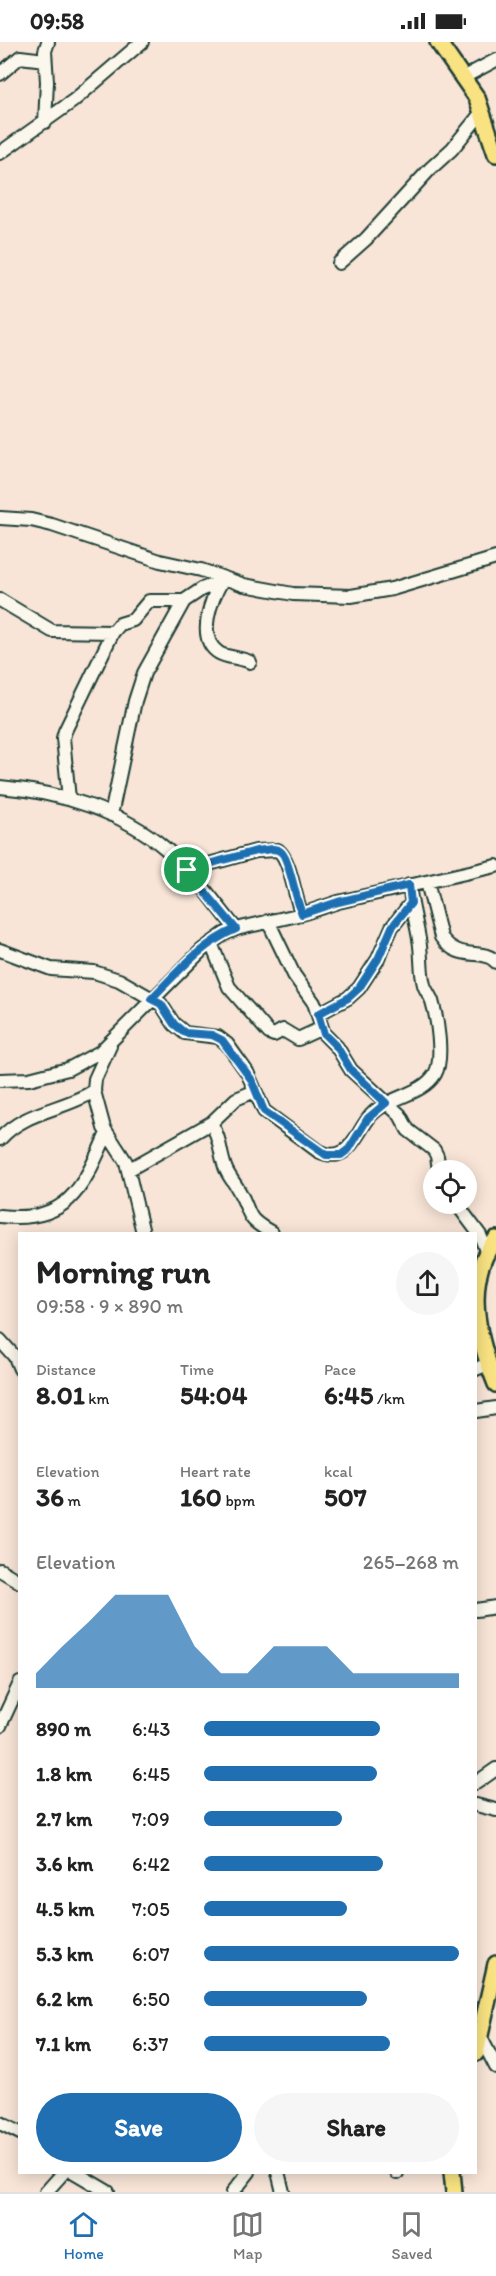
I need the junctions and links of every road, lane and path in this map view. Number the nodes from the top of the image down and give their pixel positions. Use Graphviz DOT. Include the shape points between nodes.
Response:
graph roads {
  1 [pos="48,42"];
  2 [pos="142,42"];
  3 [pos="438,42"];
  4 [pos="45,60"];
  5 [pos="496,60"];
  6 [pos="0,74"];
  7 [pos="464,77"];
  8 [pos="482,112"];
  9 [pos="45,122"];
  10 [pos="0,153"];
  11 [pos="496,154"];
  12 [pos="339,263"];
  13 [pos="0,518"];
  14 [pos="496,558"];
  15 [pos="222,580"];
  16 [pos="0,600"];
  17 [pos="184,601"];
  18 [pos="113,632"];
  19 [pos="250,662"];
  20 [pos="0,787"];
  21 [pos="69,799"];
  22 [pos="111,815"];
  23 [pos="496,866"];
  24 [pos="187,870"];
  25 [pos="427,882"];
  26 [pos="409,885"];
  27 [pos="411,903"];
  28 [pos="302,914"];
  29 [pos="268,921"];
  30 [pos="236,929"];
  31 [pos="210,943"];
  32 [pos="0,950"];
  33 [pos="496,962"];
  34 [pos="151,999"];
  35 [pos="318,1014"];
  36 [pos="322,1028"];
  37 [pos="112,1042"];
  38 [pos="0,1080"];
  39 [pos="94,1091"];
  40 [pos="255,1091"];
  41 [pos="386,1103"];
  42 [pos="211,1123"];
  43 [pos="107,1133"];
  44 [pos="0,1140"];
  45 [pos="438,1160"];
  46 [pos="128,1170"];
  47 [pos="464,1214"];
  48 [pos="0,1216"];
  49 [pos="143,1232"];
  50 [pos="270,1232"];
  51 [pos="496,1239"];
  52 [pos="486,1251"];
  53 [pos="477,1281"];
  54 [pos="477,1328"];
  55 [pos="0,1340"];
  56 [pos="18,1364"];
  57 [pos="482,1366"];
  58 [pos="496,1384"];
  59 [pos="496,1408"];
  60 [pos="477,1411"];
  61 [pos="0,1570"];
  62 [pos="18,1581"];
  63 [pos="496,1607"];
  64 [pos="477,1610"];
  65 [pos="18,1687"];
  66 [pos="0,1726"];
  67 [pos="496,1769"];
  68 [pos="477,1782"];
  69 [pos="477,1805"];
  70 [pos="496,1810"];
  71 [pos="496,1964"];
  72 [pos="478,2035"];
  73 [pos="496,2067"];
  74 [pos="0,2123"];
  75 [pos="18,2132"];
  76 [pos="62,2174"];
  77 [pos="77,2174"];
  78 [pos="101,2174"];
  79 [pos="247,2174"];
  80 [pos="278,2174"];
  81 [pos="452,2174"];
  82 [pos="104,2190"];
  83 [pos="46,2192"];
  84 [pos="233,2192"];
  85 [pos="283,2192"];
  86 [pos="454,2192"];
  1 -- 4 [label="street"];
  2 -- 9 [label="street"];
  3 -- 7 [label="main road"];
  4 -- 6 [label="street" via="18,58"];
  4 -- 9 [label="street"];
  5 -- 7 [label="street"];
  7 -- 8 [label="main road"];
  8 -- 11 [label="main road"];
  8 -- 12 [label="street" via="452,149"];
  9 -- 10 [label="street"];
  13 -- 15 [label="street" via="52,525 130,552 201,570"];
  14 -- 15 [label="street" via="392,589 351,596 293,594"];
  15 -- 17 [label="street"];
  15 -- 19 [label="street" via="212,602 207,637 220,654"];
  16 -- 18 [label="street" via="52,631"];
  17 -- 18 [label="street" via="149,601 133,620 120,624"];
  17 -- 22 [label="street" via="144,673"];
  18 -- 21 [label="street" via="63,735"];
  20 -- 21 [label="street"];
  21 -- 22 [label="street"];
  22 -- 24 [label="street" via="150,836"];
  23 -- 25 [label="street"];
  24 -- 28 [label="street" via="256,851 278,850 284,856"];
  24 -- 30 [label="street"];
  25 -- 26 [label="street"];
  25 -- 33 [label="street" via="444,942 460,952 488,955"];
  26 -- 27 [label="street"];
  26 -- 28 [label="street"];
  27 -- 35 [label="street" via="392,927 359,988"];
  27 -- 41 [label="street" via="424,985 435,1013 438,1068 421,1087"];
  28 -- 29 [label="street"];
  29 -- 30 [label="street"];
  29 -- 35 [label="street"];
  30 -- 31 [label="street"];
  31 -- 34 [label="street"];
  31 -- 36 [label="street" via="229,987 269,1033 274,1035 283,1030 298,1039"];
  32 -- 34 [label="street" via="51,969 107,975"];
  34 -- 37 [label="street"];
  34 -- 40 [label="street" via="161,1004 185,1033 212,1035 222,1040 247,1072"];
  35 -- 36 [label="street"];
  36 -- 41 [label="street" via="351,1070"];
  37 -- 38 [label="street" via="68,1069 29,1079"];
  37 -- 39 [label="street" via="95,1079"];
  39 -- 43 [label="street"];
  39 -- 44 [label="street" via="19,1122"];
  40 -- 41 [label="street" via="264,1111 318,1151 333,1156 349,1149 368,1118"];
  40 -- 42 [label="street" via="236,1100"];
  41 -- 45 [label="street" via="400,1115 408,1130 434,1150"];
  42 -- 46 [label="street"];
  42 -- 50 [label="street" via="220,1139 225,1167 249,1215"];
  43 -- 46 [label="street"];
  43 -- 48 [label="street" via="89,1172 69,1202 36,1214"];
  46 -- 49 [label="street"];
  47 -- 52 [label="street"];
  51 -- 52 [label="main road"];
  52 -- 53 [label="main road"];
  54 -- 57 [label="main road"];
  55 -- 56 [label="street"];
  57 -- 58 [label="main road"];
  59 -- 60 [label="street"];
  61 -- 62 [label="street"];
  63 -- 64 [label="street"];
  65 -- 66 [label="street"];
  67 -- 68 [label="street"];
  69 -- 70 [label="street"];
  71 -- 72 [label="main road"];
  72 -- 73 [label="street"];
  74 -- 75 [label="street"];
  76 -- 83 [label="street"];
  77 -- 82 [label="street"];
  78 -- 82 [label="street"];
  79 -- 84 [label="street"];
  80 -- 85 [label="street"];
  81 -- 86 [label="main road"];
}
